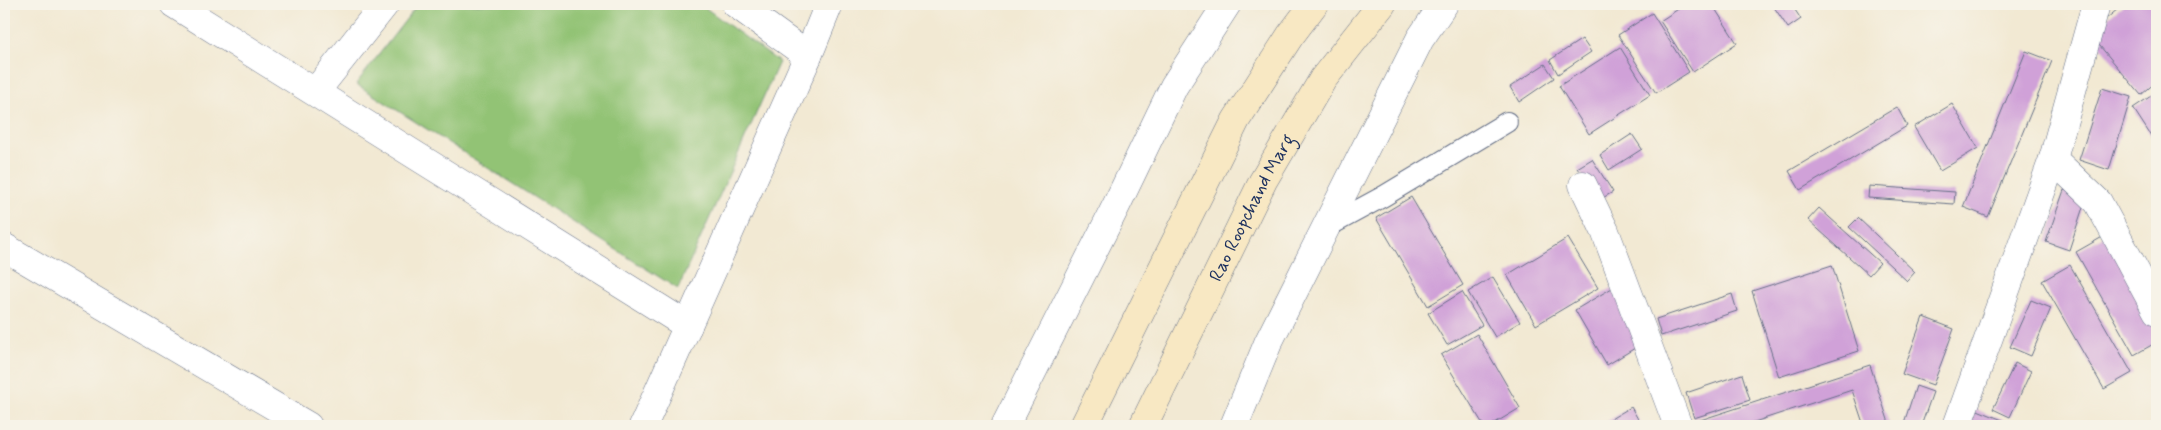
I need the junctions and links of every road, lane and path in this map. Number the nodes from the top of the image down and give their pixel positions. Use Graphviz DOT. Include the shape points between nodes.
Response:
graph roads {
  1 [pos="174,4"];
  2 [pos="385,4"];
  3 [pos="736,4"];
  4 [pos="829,4"];
  5 [pos="1227,4"];
  6 [pos="1314,4"];
  7 [pos="1382,4"];
  8 [pos="1444,4"];
  9 [pos="2096,4"];
  10 [pos="808,56"];
  11 [pos="316,92"];
  12 [pos="1507,122"];
  13 [pos="2053,159"];
  14 [pos="1583,185"];
  15 [pos="1327,227"];
  16 [pos="4,247"];
  17 [pos="2157,311"];
  18 [pos="688,326"];
  19 [pos="308,426"];
  20 [pos="642,426"];
  21 [pos="1005,426"];
  22 [pos="1084,426"];
  23 [pos="1143,426"];
  24 [pos="1234,426"];
  25 [pos="1678,426"];
  26 [pos="1957,426"];
  1 -- 11 [label="street"];
  2 -- 11 [label="street"];
  3 -- 10 [label="street"];
  4 -- 10 [label="street"];
  5 -- 21 [label="street" via="1174,86"];
  6 -- 22 [label="main road" via="1236,120"];
  7 -- 23 [label="main road, Rao Roopchand Marg" via="1323,80 1263,181"];
  8 -- 15 [label="street" via="1420,39"];
  9 -- 13 [label="street"];
  10 -- 18 [label="street"];
  11 -- 18 [label="street"];
  12 -- 15 [label="lane"];
  13 -- 17 [label="street" via="2098,202"];
  13 -- 26 [label="street"];
  14 -- 25 [label="street" via="1605,231"];
  15 -- 24 [label="street" via="1268,343"];
  16 -- 19 [label="street"];
  18 -- 20 [label="street"];
}
